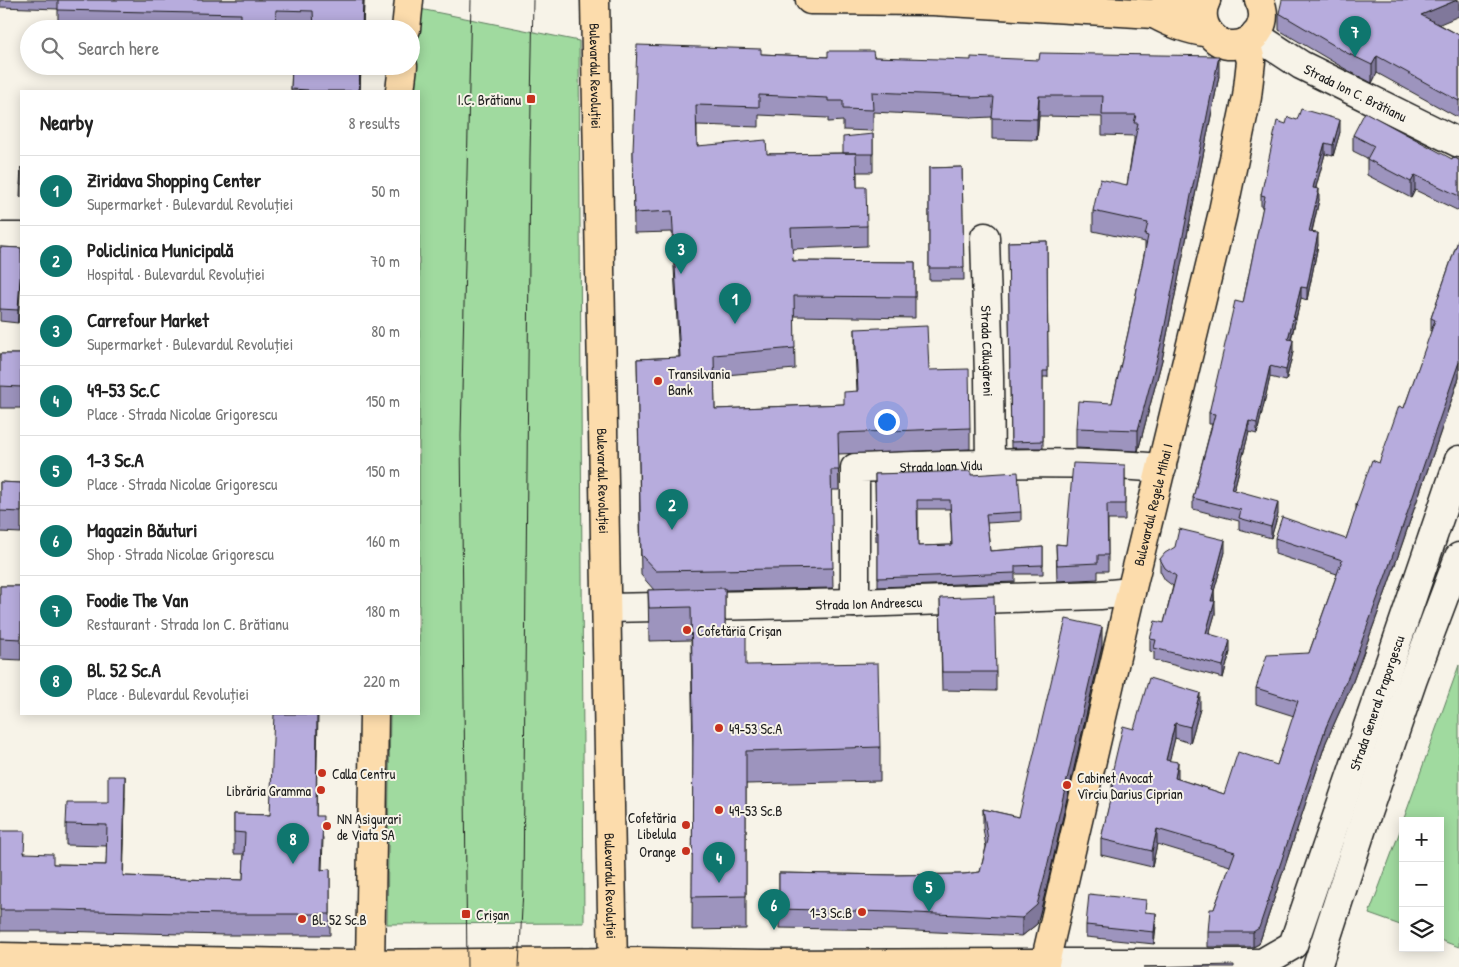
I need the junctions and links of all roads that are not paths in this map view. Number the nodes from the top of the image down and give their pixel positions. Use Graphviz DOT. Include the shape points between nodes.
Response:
graph roads {
  1 [pos="409,0"];
  2 [pos="595,0"];
  3 [pos="810,0"];
  4 [pos="1206,0"];
  5 [pos="1264,2"];
  6 [pos="1154,14"];
  7 [pos="407,20"];
  8 [pos="1209,33"];
  9 [pos="1251,39"];
  10 [pos="402,75"];
  11 [pos="400,90"];
  12 [pos="1459,144"];
  13 [pos="0,237"];
  14 [pos="20,237"];
  15 [pos="985,237"];
  16 [pos="1459,460"];
  17 [pos="990,464"];
  18 [pos="1162,468"];
  19 [pos="1459,557"];
  20 [pos="1131,592"];
  21 [pos="855,603"];
  22 [pos="607,608"];
  23 [pos="374,715"];
  24 [pos="0,957"];
  25 [pos="613,965"];
  26 [pos="1044,965"];
  27 [pos="370,966"];
  28 [pos="1317,967"];
  1 -- 7 [label="main road"];
  2 -- 22 [label="main road, Bulevardul Revoluției"];
  3 -- 6 [label="main road" via="933,1"];
  4 -- 6 [label="main road" via="1173,5"];
  4 -- 8 [label="main road" via="1204,23"];
  5 -- 9 [label="main road" via="1263,22"];
  6 -- 8 [label="main road" via="1175,25"];
  8 -- 9 [label="main road" via="1220,42 1233,45"];
  9 -- 12 [label="street, Strada Ion C. Brătianu"];
  9 -- 18 [label="main road, Bulevardul Regele Mihai I" via="1248,97"];
  10 -- 11 [label="main road"];
  13 -- 14 [label="street"];
  15 -- 17 [label="street, Strada Călugăreni"];
  16 -- 26 [label="street, Strada General Praporgescu" via="1293,945 1262,963"];
  17 -- 18 [label="street, Strada Ioan Vidu" via="1116,464"];
  17 -- 21 [label="street, Strada Ioan Vidu" via="855,468"];
  18 -- 20 [label="main road, Bulevardul Regele Mihai I"];
  19 -- 28 [label="street" via="1374,791"];
  20 -- 21 [label="street, Strada Ion Andreescu"];
  20 -- 26 [label="main road, Bulevardul Regele Mihai I"];
  21 -- 22 [label="street, Strada Ion Andreescu"];
  22 -- 25 [label="main road, Bulevardul Revoluției"];
  23 -- 27 [label="main road"];
  24 -- 27 [label="main road"];
  25 -- 26 [label="main road"];
  25 -- 27 [label="main road"];
}
